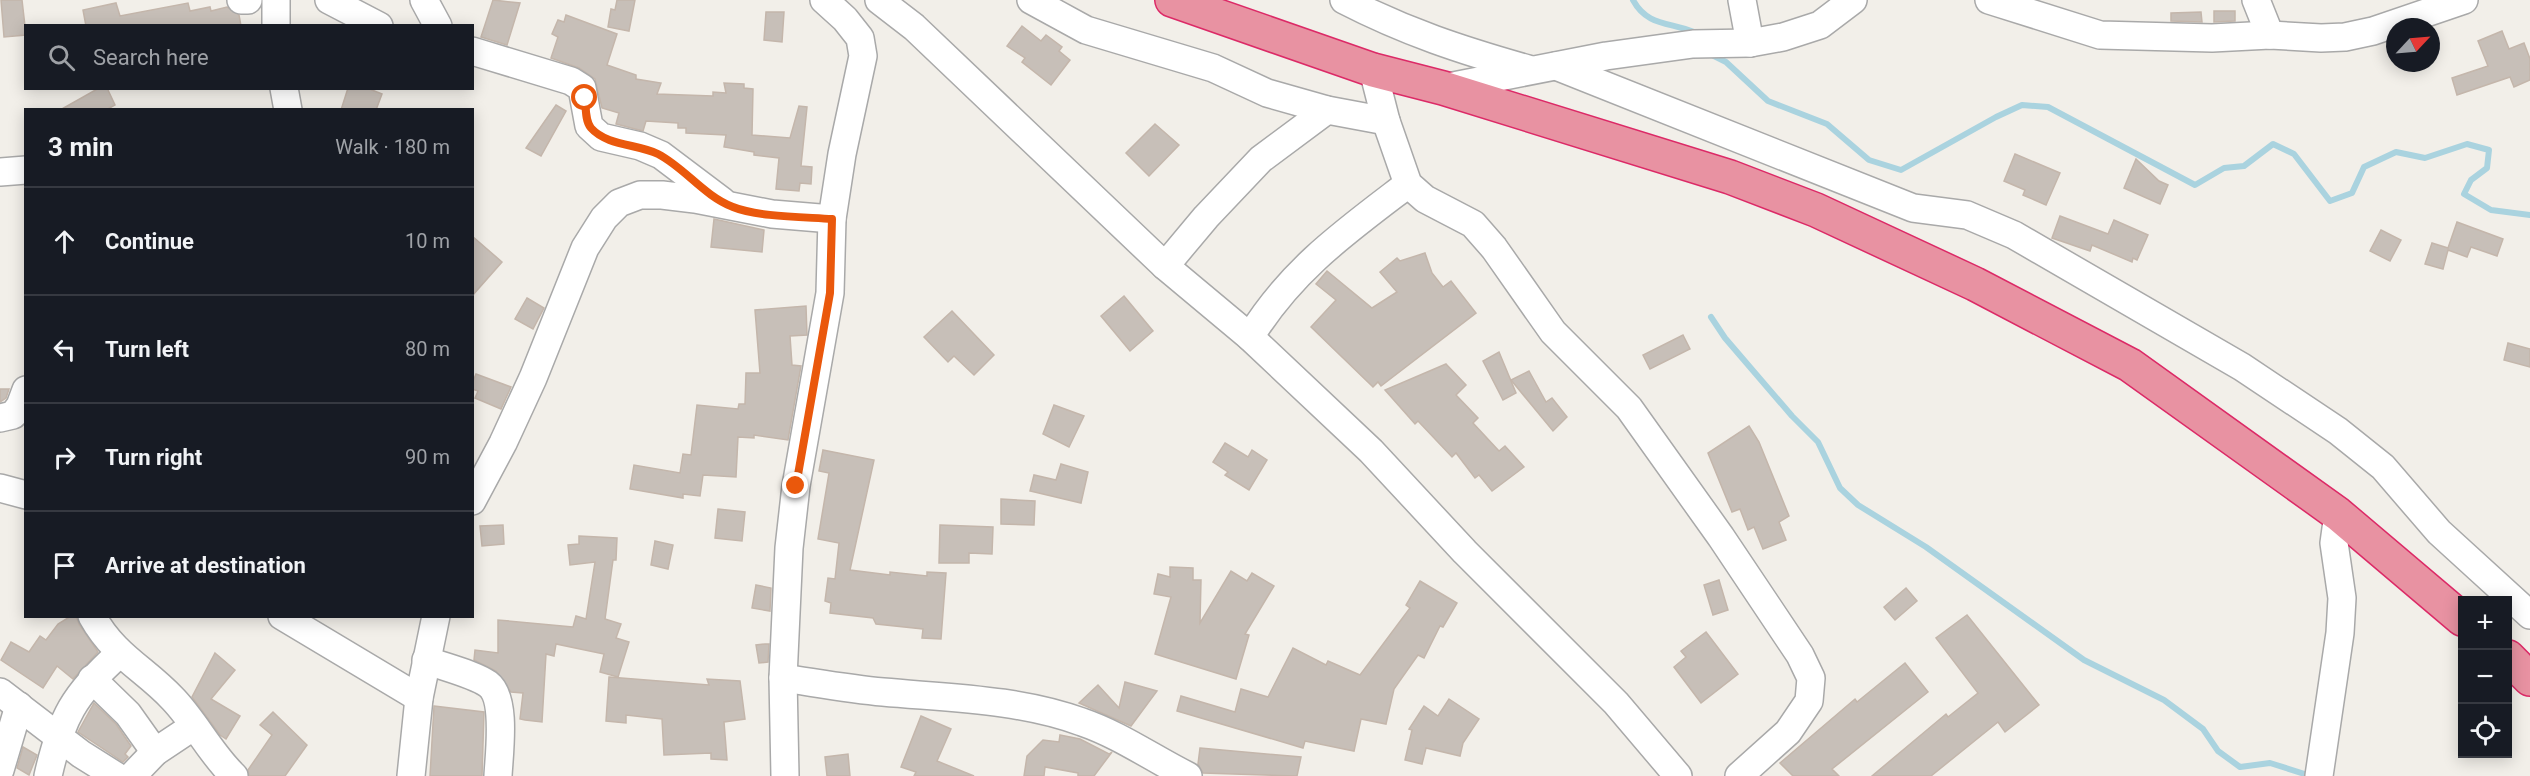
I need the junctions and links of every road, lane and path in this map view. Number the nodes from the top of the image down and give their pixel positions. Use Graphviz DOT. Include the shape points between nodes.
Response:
graph roads {
  1 [pos="241,0"];
  2 [pos="248,0"];
  3 [pos="276,0"];
  4 [pos="329,0"];
  5 [pos="424,0"];
  6 [pos="824,0"];
  7 [pos="879,0"];
  8 [pos="1031,0"];
  9 [pos="1172,0"];
  10 [pos="1344,0"];
  11 [pos="1742,0"];
  12 [pos="1853,0"];
  13 [pos="1989,0"];
  14 [pos="2256,0"];
  15 [pos="2464,0"];
  16 [pos="276,24"];
  17 [pos="375,24"];
  18 [pos="437,24"];
  19 [pos="2270,35"];
  20 [pos="1749,43"];
  21 [pos="474,52"];
  22 [pos="1545,68"];
  23 [pos="1373,70"];
  24 [pos="1443,88"];
  25 [pos="284,90"];
  26 [pos="288,108"];
  27 [pos="1327,111"];
  28 [pos="1386,122"];
  29 [pos="24,170"];
  30 [pos="0,172"];
  31 [pos="1408,184"];
  32 [pos="733,208"];
  33 [pos="832,219"];
  34 [pos="1165,266"];
  35 [pos="1250,337"];
  36 [pos="24,395"];
  37 [pos="0,418"];
  38 [pos="0,488"];
  39 [pos="474,493"];
  40 [pos="24,494"];
  41 [pos="2338,514"];
  42 [pos="2458,615"];
  43 [pos="2530,615"];
  44 [pos="93,618"];
  45 [pos="285,618"];
  46 [pos="436,618"];
  47 [pos="119,654"];
  48 [pos="426,660"];
  49 [pos="2512,661"];
  50 [pos="783,678"];
  51 [pos="92,679"];
  52 [pos="2530,679"];
  53 [pos="419,698"];
  54 [pos="9,699"];
  55 [pos="194,726"];
  56 [pos="57,736"];
  57 [pos="155,752"];
  58 [pos="1,760"];
  59 [pos="219,770"];
  60 [pos="48,776"];
  61 [pos="116,776"];
  62 [pos="132,776"];
  63 [pos="411,776"];
  64 [pos="498,776"];
  65 [pos="784,776"];
  66 [pos="1188,776"];
  67 [pos="1678,776"];
  68 [pos="1739,776"];
  69 [pos="2319,776"];
  1 -- 2 [label="street"];
  3 -- 16 [label="street"];
  4 -- 17 [label="street"];
  5 -- 18 [label="street"];
  6 -- 33 [label="street" via="860,38 863,56"];
  7 -- 34 [label="street" via="914,27"];
  8 -- 27 [label="street" via="1086,30 1213,68 1267,93"];
  9 -- 23 [label="highway"];
  10 -- 22 [label="street" via="1449,47"];
  11 -- 20 [label="street"];
  12 -- 20 [label="street" via="1820,25"];
  13 -- 19 [label="street" via="2100,35"];
  14 -- 19 [label="street"];
  15 -- 19 [label="street" via="2346,37"];
  20 -- 22 [label="street" via="1693,44"];
  21 -- 32 [label="street" via="571,81 582,88 589,126 601,137 661,155"];
  22 -- 24 [label="street"];
  22 -- 43 [label="street" via="1913,208 1967,215 2014,235 2178,327 2338,431 2384,467 2439,532"];
  23 -- 24 [label="highway"];
  23 -- 28 [label="street"];
  24 -- 41 [label="highway" via="1730,177 1816,210 1975,284 2130,365"];
  25 -- 26 [label="street"];
  27 -- 28 [label="street"];
  27 -- 34 [label="street" via="1261,159"];
  28 -- 31 [label="street"];
  29 -- 30 [label="street"];
  31 -- 35 [label="street" via="1305,266 1270,304"];
  31 -- 68 [label="street" via="1425,199 1473,224 1553,332 1629,408 1800,655 1811,678 1809,701 1788,732"];
  32 -- 33 [label="street"];
  32 -- 39 [label="street" via="695,199 640,195 619,203 604,218 585,248 503,443"];
  33 -- 50 [label="street" via="830,293 790,538"];
  34 -- 35 [label="street"];
  35 -- 67 [label="street" via="1371,451 1616,703"];
  36 -- 37 [label="street" via="13,416"];
  38 -- 40 [label="street"];
  41 -- 42 [label="highway"];
  41 -- 69 [label="street" via="2334,543 2342,598 2340,633"];
  44 -- 47 [label="street"];
  45 -- 53 [label="street"];
  46 -- 48 [label="street"];
  47 -- 51 [label="street"];
  47 -- 55 [label="street" via="173,699"];
  48 -- 53 [label="street"];
  48 -- 64 [label="street" via="489,684 497,695"];
  49 -- 52 [label="highway"];
  50 -- 65 [label="street"];
  50 -- 66 [label="street" via="1028,708 1081,721 1131,743"];
  51 -- 56 [label="street" via="68,712"];
  51 -- 57 [label="street" via="128,714"];
  53 -- 63 [label="street"];
  54 -- 56 [label="street"];
  54 -- 58 [label="street"];
  55 -- 57 [label="street"];
  55 -- 59 [label="street"];
  56 -- 60 [label="street"];
  56 -- 61 [label="street"];
  57 -- 62 [label="street"];
}
